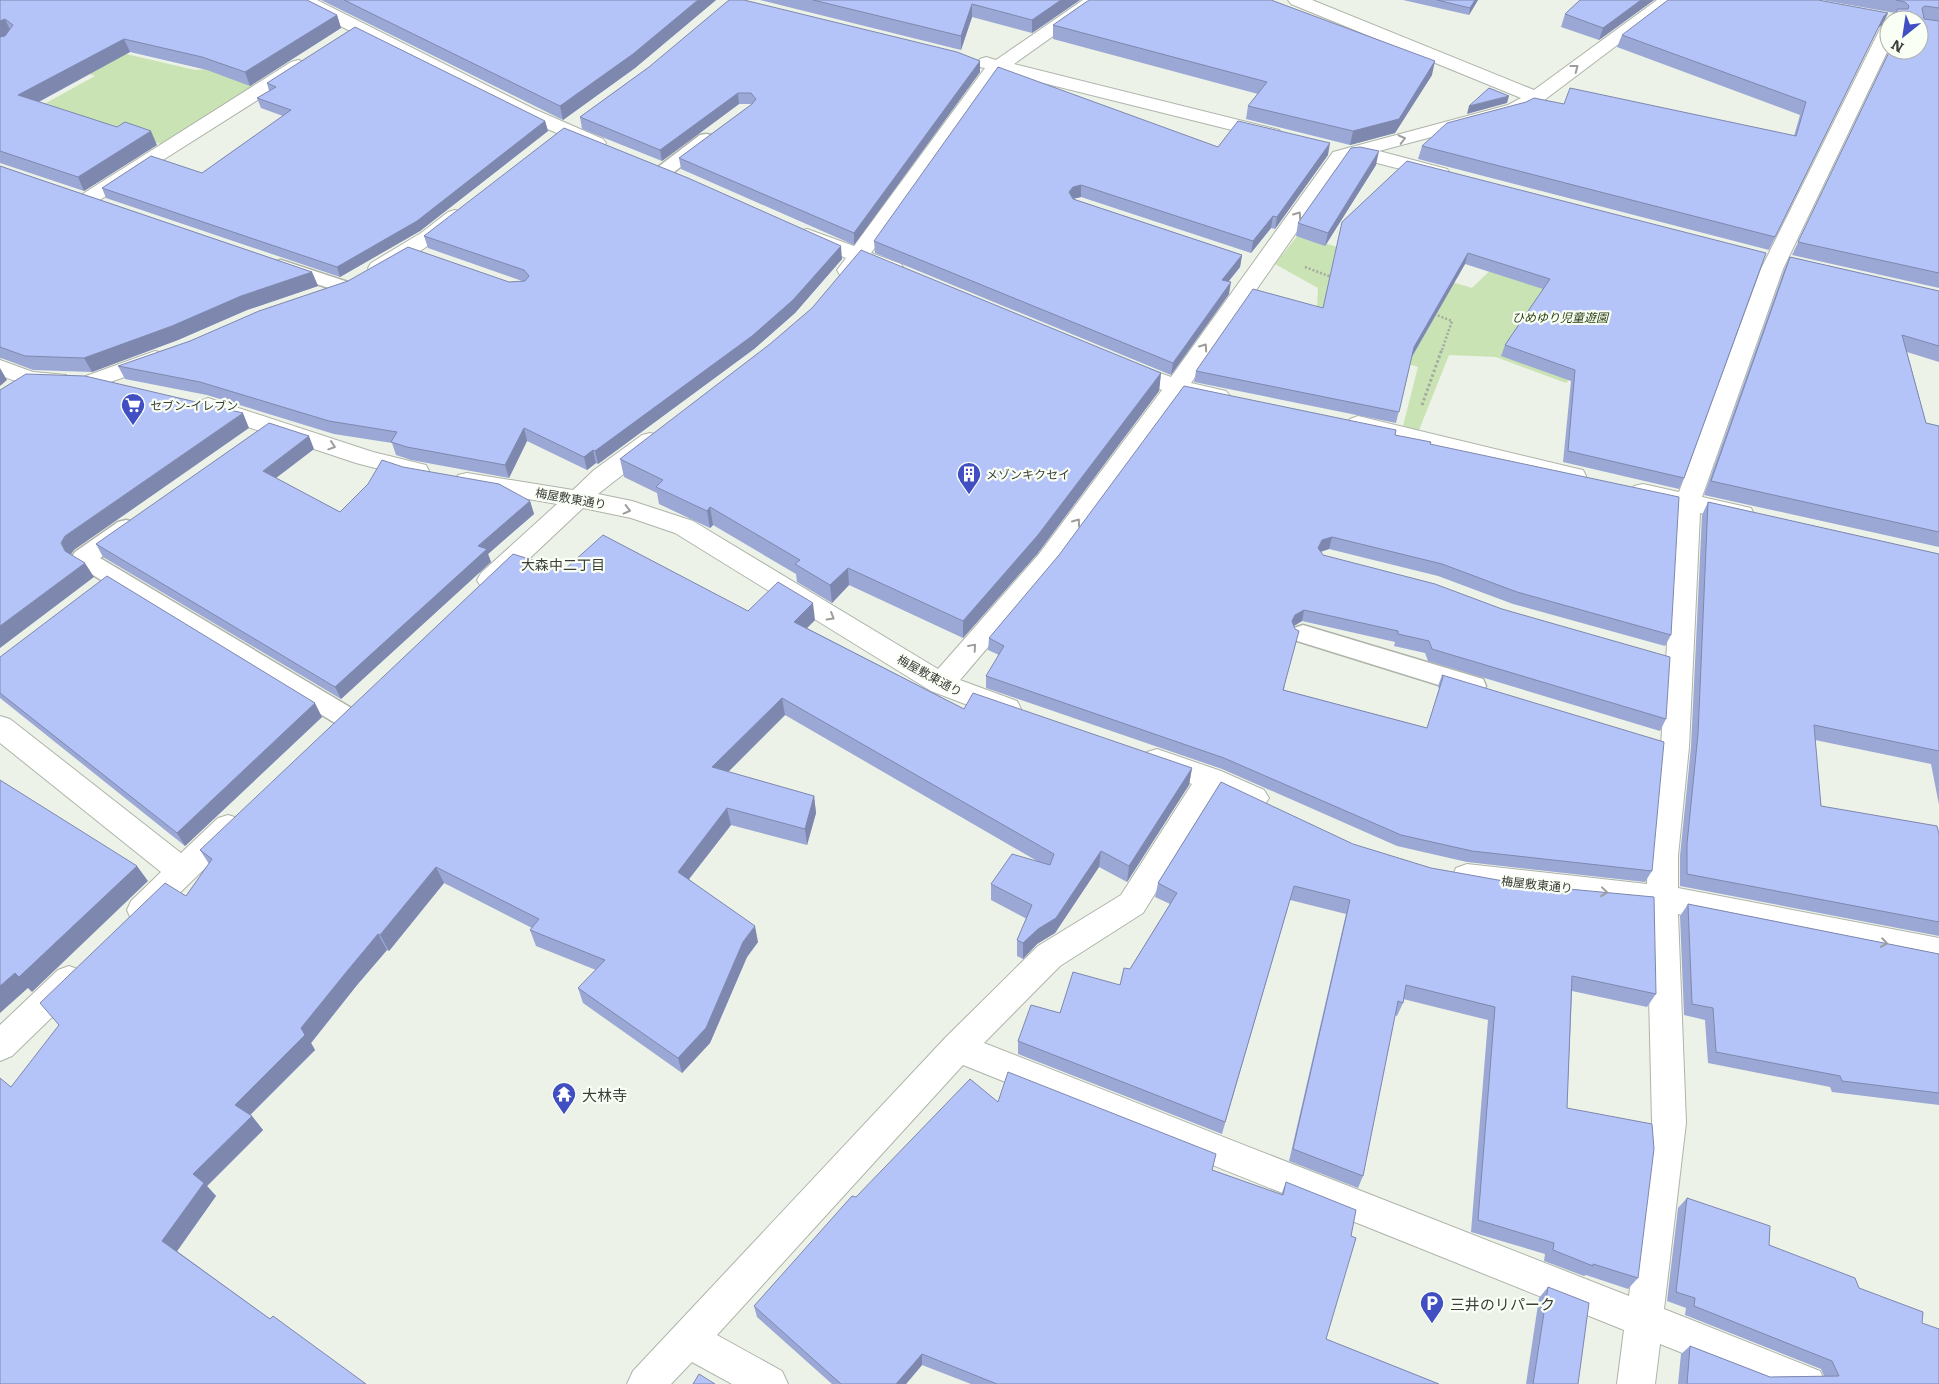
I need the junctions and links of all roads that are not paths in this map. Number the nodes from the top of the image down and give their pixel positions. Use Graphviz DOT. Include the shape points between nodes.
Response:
graph roads {
  1 [pos="303,0"];
  2 [pos="1095,0"];
  3 [pos="1298,0"];
  4 [pos="1668,0"];
  5 [pos="358,28"];
  6 [pos="1879,30"];
  7 [pos="341,38"];
  8 [pos="316,54"];
  9 [pos="970,59"];
  10 [pos="998,65"];
  11 [pos="1536,97"];
  12 [pos="724,126"];
  13 [pos="1291,139"];
  14 [pos="611,149"];
  15 [pos="1343,150"];
  16 [pos="664,171"];
  17 [pos="1456,177"];
  18 [pos="80,196"];
  19 [pos="474,200"];
  20 [pos="107,205"];
  21 [pos="787,226"];
  22 [pos="860,255"];
  23 [pos="262,259"];
  24 [pos="909,276"];
  25 [pos="344,288"];
  26 [pos="831,290"];
  27 [pos="309,299"];
  28 [pos="171,352"];
  29 [pos="1103,358"];
  30 [pos="0,367"];
  31 [pos="30,379"];
  32 [pos="94,381"];
  33 [pos="1176,387"];
  34 [pos="10,392"];
  35 [pos="132,392"];
  36 [pos="1236,400"];
  37 [pos="188,402"];
  38 [pos="1332,419"];
  39 [pos="271,425"];
  40 [pos="664,430"];
  41 [pos="246,442"];
  42 [pos="1593,481"];
  43 [pos="1622,487"];
  44 [pos="580,498"];
  45 [pos="1688,502"];
  46 [pos="140,518"];
  47 [pos="1765,519"];
  48 [pos="468,601"];
  49 [pos="1304,634"];
  50 [pos="941,684"];
  51 [pos="1494,692"];
  52 [pos="366,696"];
  53 [pos="344,716"];
  54 [pos="1034,718"];
  55 [pos="0,728"];
  56 [pos="323,737"];
  57 [pos="1137,754"];
  58 [pos="1211,779"];
  59 [pos="1275,808"];
  60 [pos="246,811"];
  61 [pos="182,871"];
  62 [pos="1443,871"];
  63 [pos="1662,898"];
  64 [pos="126,925"];
  65 [pos="1939,952"];
  66 [pos="91,959"];
  67 [pos="0,1046"];
  68 [pos="958,1048"];
  69 [pos="1646,1321"];
  70 [pos="688,1339"];
  71 [pos="646,1384"];
  72 [pos="769,1384"];
  73 [pos="1636,1384"];
  74 [pos="1807,1384"];
  1 -- 5 [label="street"];
  2 -- 10 [label="street"];
  3 -- 11 [label="street"];
  11 -- 4 [label="street, one-way"];
  5 -- 7 [label="street"];
  5 -- 14 [label="street"];
  6 -- 45 [label="street" via="1777,260"];
  8 -- 18 [label="street"];
  9 -- 10 [label="street"];
  10 -- 13 [label="street"];
  10 -- 22 [label="street"];
  15 -- 11 [label="street, one-way" via="1515,108"];
  12 -- 16 [label="lane"];
  15 -- 17 [label="street"];
  33 -- 15 [label="street, one-way" via="1259,259"];
  18 -- 20 [label="lane"];
  19 -- 25 [label="street" via="418,253"];
  21 -- 22 [label="street"];
  22 -- 24 [label="street"];
  22 -- 26 [label="street"];
  23 -- 25 [label="lane"];
  25 -- 27 [label="street"];
  28 -- 32 [label="street"];
  29 -- 33 [label="street"];
  30 -- 31 [label="street"];
  31 -- 32 [label="street"];
  31 -- 34 [label="street"];
  32 -- 35 [label="street"];
  33 -- 36 [label="street"];
  50 -- 33 [label="street, one-way" via="1048,560"];
  37 -- 39 [label="street, 梅屋敷東通り"];
  38 -- 42 [label="street"];
  39 -- 41 [label="lane"];
  39 -- 44 [label="street, 梅屋敷東通り, one-way" via="376,461 441,476"];
  40 -- 44 [label="street" via="603,476"];
  43 -- 45 [label="street"];
  44 -- 48 [label="street"];
  44 -- 50 [label="street, 梅屋敷東通り, one-way" via="663,518 684,527"];
  45 -- 47 [label="street"];
  45 -- 63 [label="street" via="1665,744"];
  46 -- 53 [label="lane" via="83,558 106,582"];
  49 -- 51 [label="lane"];
  50 -- 54 [label="street, 梅屋敷東通り"];
  52 -- 53 [label="street"];
  53 -- 56 [label="street"];
  55 -- 61 [label="street"];
  57 -- 58 [label="street"];
  58 -- 59 [label="street"];
  58 -- 68 [label="street" via="1132,904 1049,956"];
  60 -- 61 [label="street"];
  61 -- 64 [label="street"];
  62 -- 63 [label="street, 梅屋敷東通り, one-way" via="1467,877"];
  63 -- 65 [label="street, 梅屋敷東通り, one-way" via="1853,938"];
  63 -- 69 [label="street" via="1669,1122"];
  66 -- 67 [label="street"];
  68 -- 69 [label="street"];
  68 -- 70 [label="street"];
  69 -- 73 [label="street"];
  69 -- 74 [label="street"];
  70 -- 71 [label="street"];
  70 -- 72 [label="street"];
}
